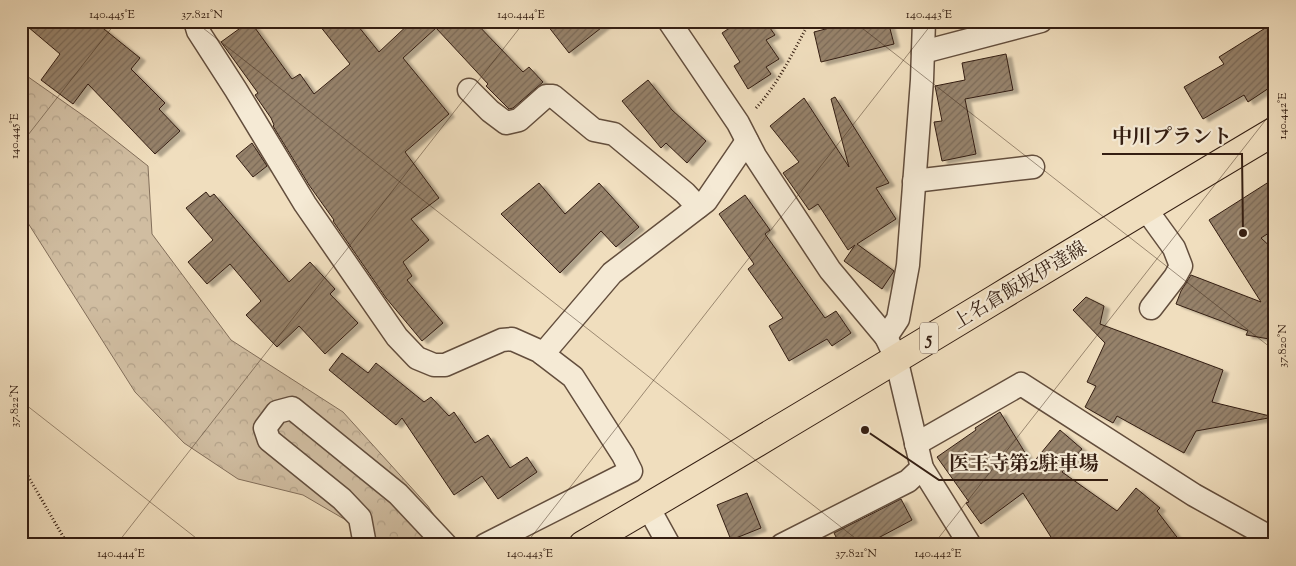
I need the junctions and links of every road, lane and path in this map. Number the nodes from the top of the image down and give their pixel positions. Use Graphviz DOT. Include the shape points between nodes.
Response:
graph roads {
  1 [pos="195,21"];
  2 [pos="669,21"];
  3 [pos="810,21"];
  4 [pos="924,21"];
  5 [pos="1041,21"];
  6 [pos="923,52"];
  7 [pos="469,90"];
  8 [pos="1275,131"];
  9 [pos="742,132"];
  10 [pos="1033,166"];
  11 [pos="914,181"];
  12 [pos="698,207"];
  13 [pos="1145,208"];
  14 [pos="1151,308"];
  15 [pos="891,348"];
  16 [pos="543,354"];
  17 [pos="916,444"];
  18 [pos="21,464"];
  19 [pos="922,468"];
  20 [pos="648,507"];
  21 [pos="1275,540"];
  22 [pos="68,545"];
  23 [pos="365,545"];
  24 [pos="446,545"];
  25 [pos="485,545"];
  26 [pos="583,545"];
  27 [pos="669,545"];
  28 [pos="782,545"];
  29 [pos="970,545"];
  1 -- 16 [label="street" via="198,31 305,204 396,337 417,358 434,365 445,365 493,343 512,339"];
  2 -- 9 [label="street"];
  3 -- 9 [label="path" via="764,98 746,118"];
  4 -- 6 [label="street"];
  5 -- 6 [label="street"];
  6 -- 11 [label="street"];
  7 -- 12 [label="street" via="506,123 519,120 546,96 553,96 594,130 614,134"];
  8 -- 13 [label="main road, 上名倉飯坂伊達線 / 5"];
  9 -- 12 [label="street" via="706,201"];
  9 -- 15 [label="street" via="830,270"];
  10 -- 11 [label="street"];
  11 -- 15 [label="street" via="908,265"];
  12 -- 16 [label="street" via="612,273"];
  13 -- 14 [label="street" via="1174,248 1181,266"];
  13 -- 15 [label="main road, 上名倉飯坂伊達線 / 5"];
  15 -- 17 [label="street"];
  15 -- 20 [label="main road, 上名倉飯坂伊達線 / 5" via="720,465"];
  16 -- 25 [label="street" via="573,377 631,471"];
  17 -- 19 [label="street"];
  17 -- 21 [label="street" via="1021,384 1194,495"];
  18 -- 22 [label="path"];
  19 -- 28 [label="street" via="908,481"];
  19 -- 29 [label="street"];
  20 -- 26 [label="main road, 上名倉飯坂伊達線 / 5"];
  20 -- 27 [label="street"];
  23 -- 24 [label="street" via="360,518 342,498 269,440 265,428 277,412 292,408 398,494"];
}
